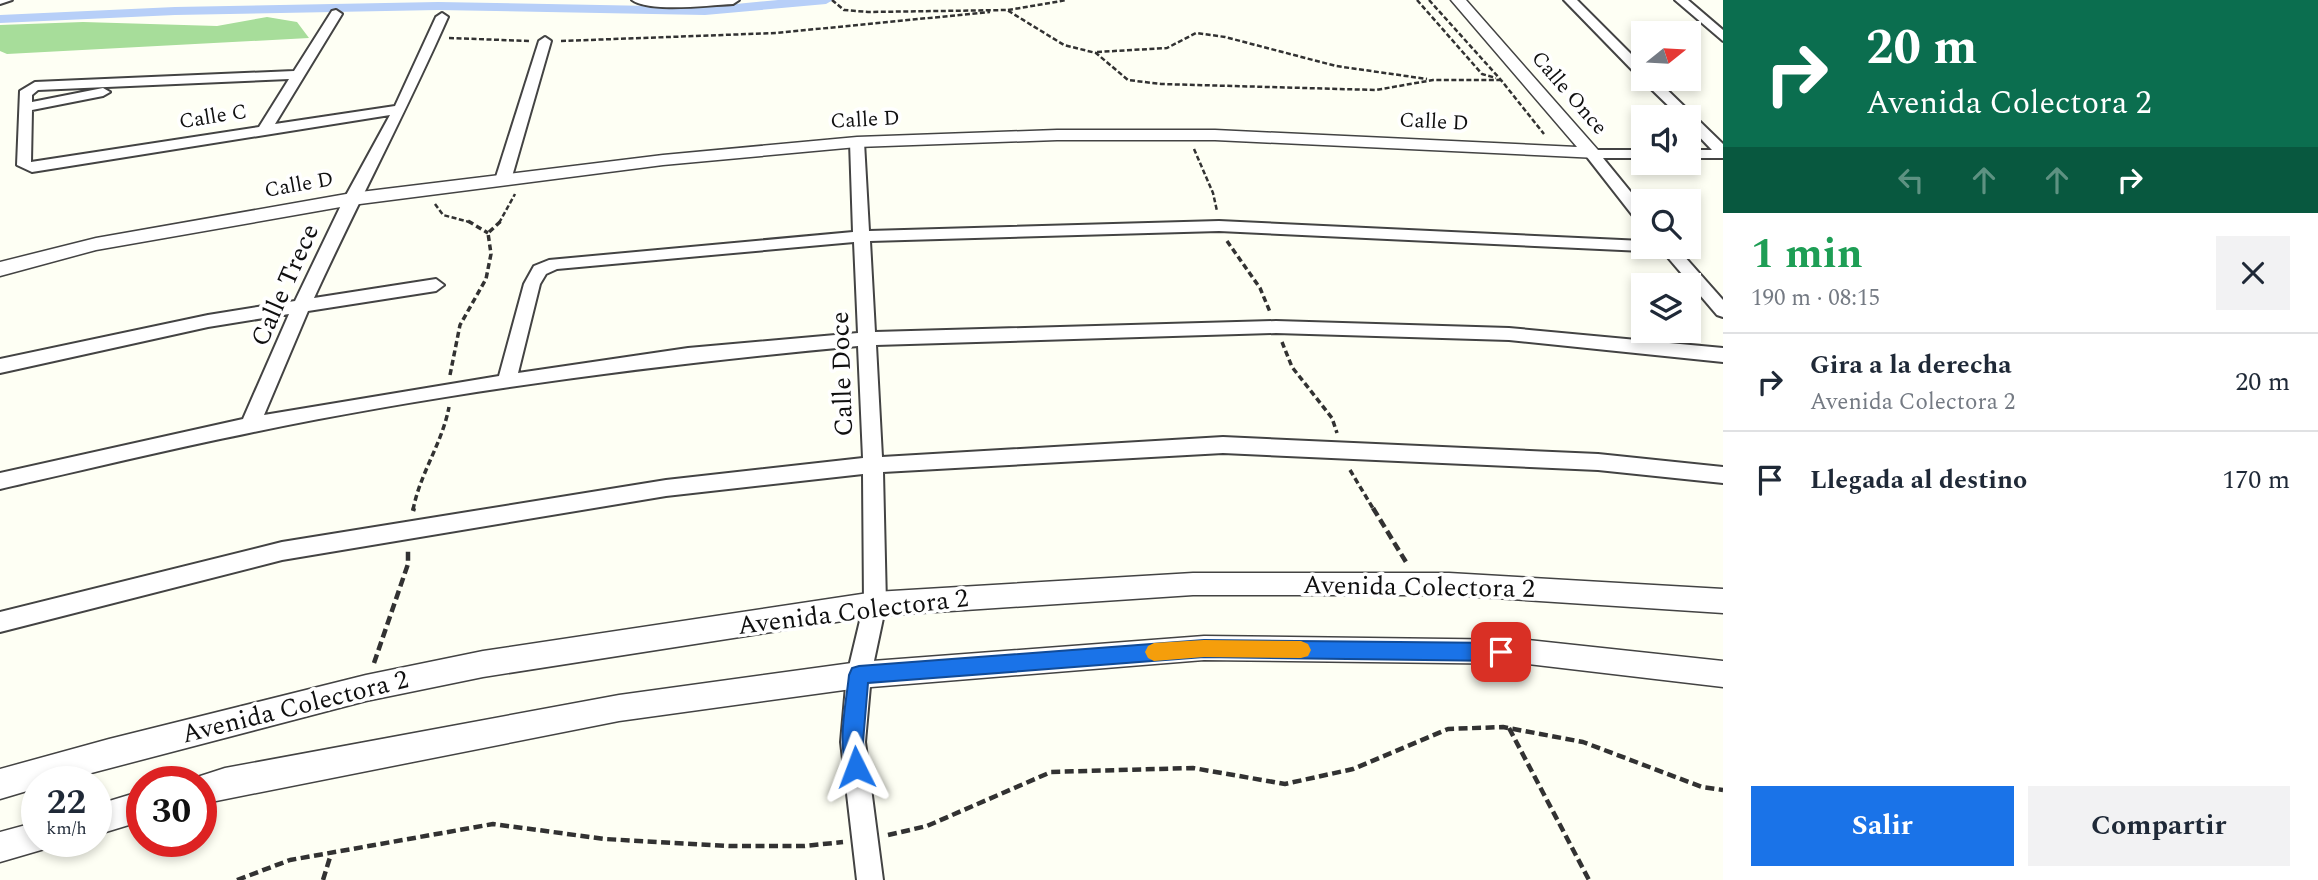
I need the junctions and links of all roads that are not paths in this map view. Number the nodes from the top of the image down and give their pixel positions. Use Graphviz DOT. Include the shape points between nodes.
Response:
graph roads {
  1 [pos="0,0"];
  2 [pos="6,0"];
  3 [pos="638,0"];
  4 [pos="733,0"];
  5 [pos="1458,0"];
  6 [pos="1570,0"];
  7 [pos="1681,0"];
  8 [pos="336,14"];
  9 [pos="442,17"];
  10 [pos="1723,37"];
  11 [pos="545,41"];
  12 [pos="1631,61"];
  13 [pos="298,75"];
  14 [pos="159,81"];
  15 [pos="76,83"];
  16 [pos="1661,91"];
  17 [pos="68,99"];
  18 [pos="1675,105"];
  19 [pos="26,107"];
  20 [pos="400,109"];
  21 [pos="264,130"];
  22 [pos="1701,131"];
  23 [pos="857,142"];
  24 [pos="1723,153"];
  25 [pos="1592,154"];
  26 [pos="1631,154"];
  27 [pos="1701,154"];
  28 [pos="503,180"];
  29 [pos="352,199"];
  30 [pos="1631,202"];
  31 [pos="863,236"];
  32 [pos="96,243"];
  33 [pos="1631,245"];
  34 [pos="0,253"];
  35 [pos="1678,259"];
  36 [pos="0,269"];
  37 [pos="436,285"];
  38 [pos="301,307"];
  39 [pos="1723,312"];
  40 [pos="867,339"];
  41 [pos="1723,355"];
  42 [pos="0,366"];
  43 [pos="507,381"];
  44 [pos="250,425"];
  45 [pos="873,466"];
  46 [pos="1723,475"];
  47 [pos="0,481"];
  48 [pos="1723,601"];
  49 [pos="874,604"];
  50 [pos="0,622"];
  51 [pos="1723,674"];
  52 [pos="859,675"];
  53 [pos="0,784"];
  54 [pos="217,785"];
  55 [pos="21,841"];
  56 [pos="0,847"];
  57 [pos="870,880"];
  1 -- 2 [label="street"];
  3 -- 4 [label="street"];
  5 -- 25 [label="street, Calle Once"];
  6 -- 12 [label="street"];
  7 -- 10 [label="street"];
  8 -- 13 [label="street"];
  9 -- 20 [label="street, Calle Trece"];
  11 -- 28 [label="street"];
  13 -- 14 [label="street"];
  13 -- 21 [label="street"];
  14 -- 15 [label="street"];
  14 -- 17 [label="street"];
  15 -- 17 [label="street" via="78,90"];
  15 -- 19 [label="street" via="35,86 25,94"];
  16 -- 18 [label="street"];
  17 -- 19 [label="street"];
  19 -- 21 [label="street, Calle C" via="24,165 32,167"];
  20 -- 21 [label="street, Calle C"];
  20 -- 29 [label="street, Calle Trece"];
  22 -- 24 [label="street"];
  23 -- 25 [label="street, Calle D" via="1187,135"];
  23 -- 28 [label="street, Calle D"];
  23 -- 31 [label="street, Calle Doce"];
  24 -- 27 [label="street"];
  25 -- 26 [label="street, Calle D"];
  25 -- 30 [label="street, Calle Once"];
  28 -- 29 [label="street, Calle D"];
  29 -- 32 [label="street, Calle D"];
  29 -- 38 [label="street, Calle Trece"];
  31 -- 33 [label="street" via="1219,226"];
  31 -- 40 [label="street, Calle Doce"];
  31 -- 43 [label="street" via="555,264 540,270 532,284"];
  32 -- 34 [label="street, Calle D"];
  32 -- 36 [label="street, Calle D"];
  35 -- 39 [label="street"];
  37 -- 38 [label="street"];
  38 -- 42 [label="street" via="208,321"];
  38 -- 44 [label="street, Calle Trece"];
  40 -- 41 [label="street" via="1276,327 1509,334"];
  40 -- 43 [label="street" via="688,355"];
  40 -- 45 [label="street, Calle Doce"];
  43 -- 44 [label="street"];
  44 -- 47 [label="street"];
  45 -- 46 [label="street" via="1223,445 1598,462"];
  45 -- 49 [label="street, Calle Doce"];
  45 -- 50 [label="street" via="666,488 282,551"];
  48 -- 49 [label="street, Avenida Colectora 2" via="1416,584 1167,585"];
  49 -- 52 [label="street, Calle Doce"];
  49 -- 53 [label="street, Avenida Colectora 2" via="482,664 366,688"];
  51 -- 52 [label="street" via="1528,652 1204,648"];
  52 -- 54 [label="street" via="619,708"];
  52 -- 57 [label="street, Calle Doce" via="853,742"];
  55 -- 56 [label="street"];
}
